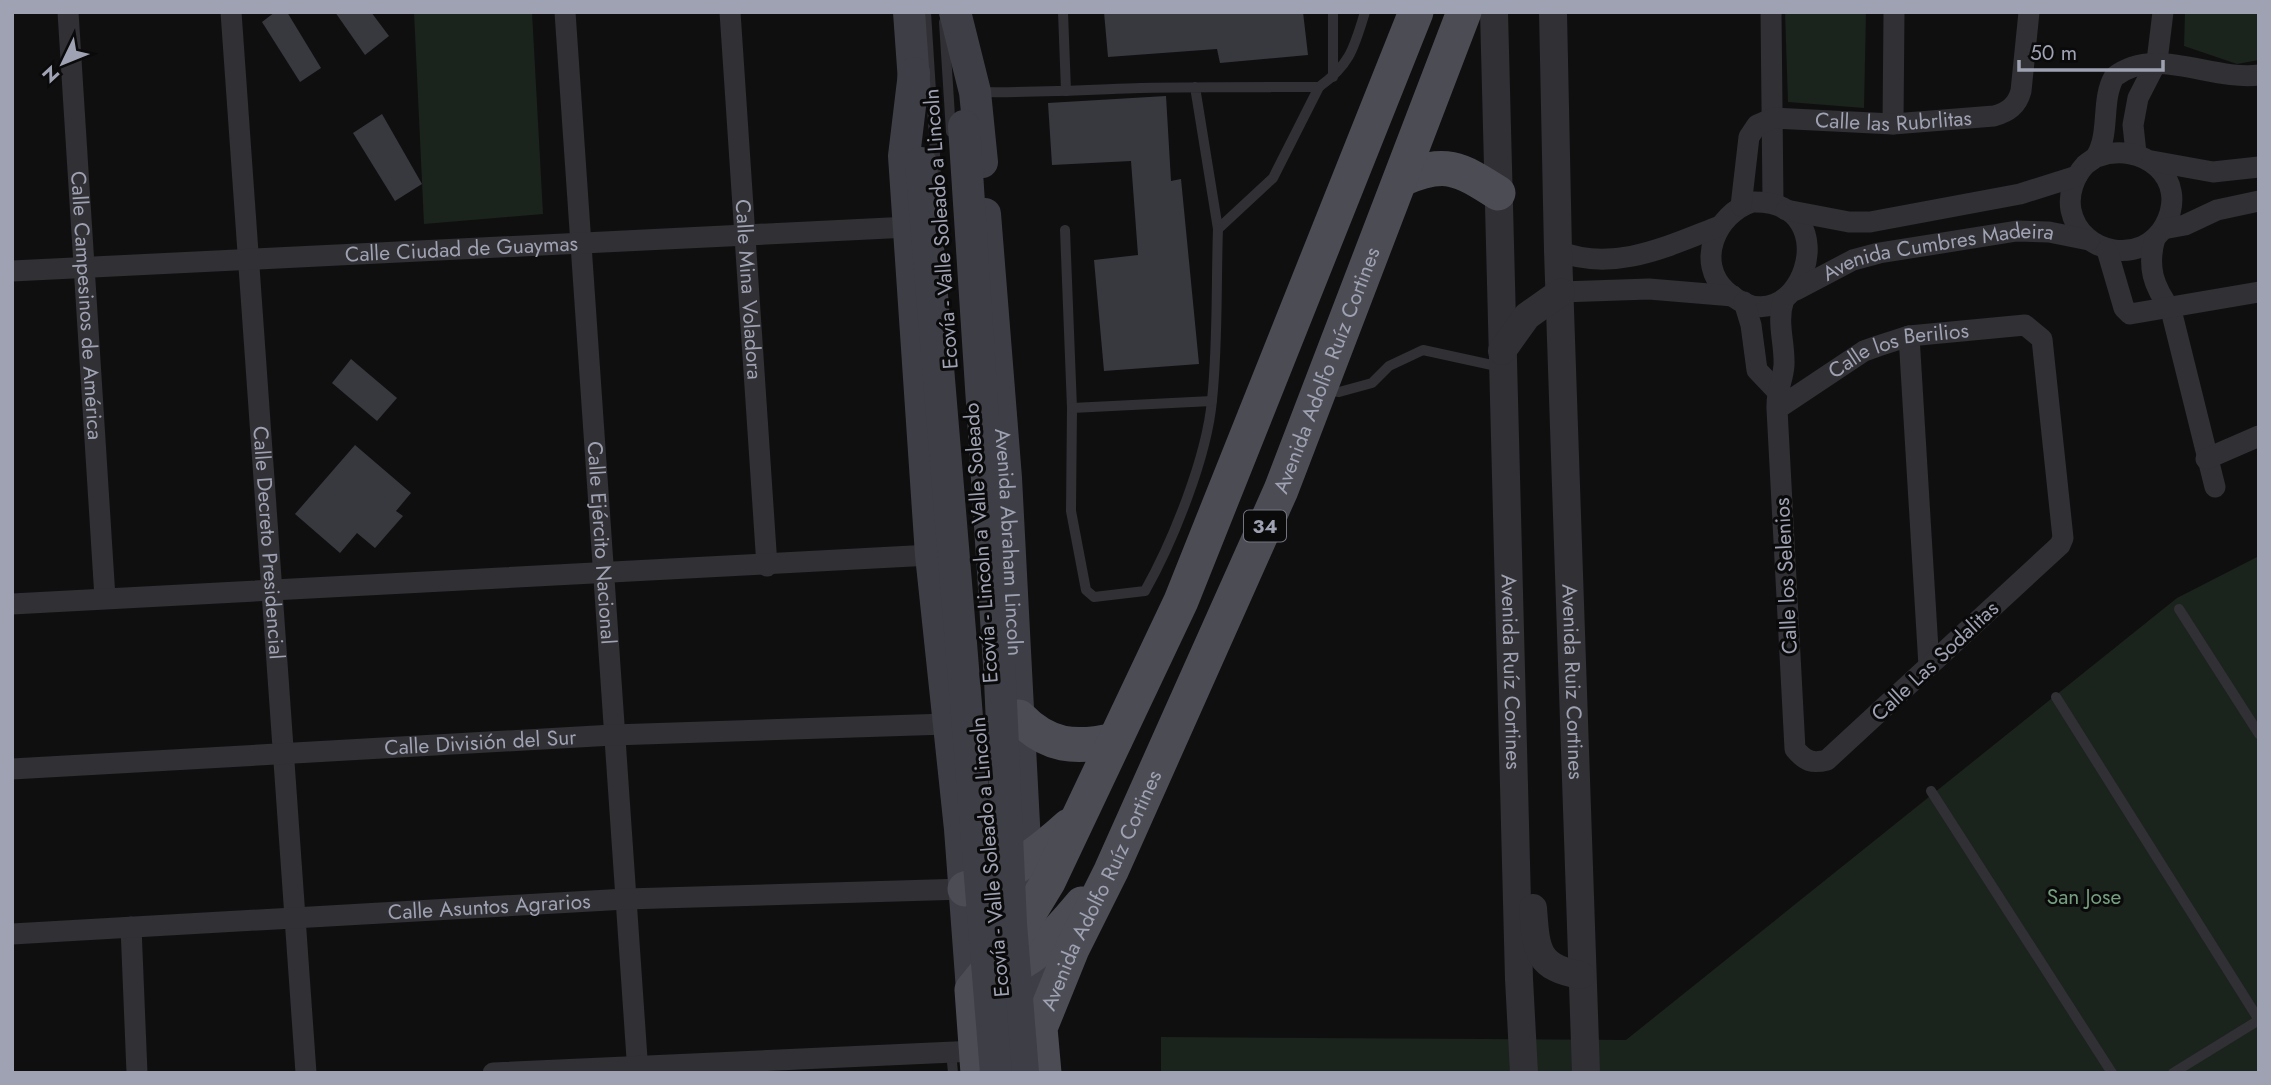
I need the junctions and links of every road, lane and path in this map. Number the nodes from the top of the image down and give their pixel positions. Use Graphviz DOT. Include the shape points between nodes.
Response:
graph roads {
  1 [pos="68,12"];
  2 [pos="231,12"];
  3 [pos="565,12"];
  4 [pos="730,12"];
  5 [pos="909,12"];
  6 [pos="926,12"];
  7 [pos="943,12"];
  8 [pos="955,12"];
  9 [pos="1063,12"];
  10 [pos="1333,12"];
  11 [pos="1365,12"];
  12 [pos="1416,12"];
  13 [pos="1464,12"];
  14 [pos="1494,12"];
  15 [pos="1553,12"];
  16 [pos="1771,12"];
  17 [pos="1894,12"];
  18 [pos="2029,12"];
  19 [pos="2163,12"];
  20 [pos="2157,61"];
  21 [pos="914,73"];
  22 [pos="2259,75"];
  23 [pos="1333,77"];
  24 [pos="1195,87"];
  25 [pos="1318,87"];
  26 [pos="1066,91"];
  27 [pos="975,92"];
  28 [pos="1773,118"];
  29 [pos="1893,124"];
  30 [pos="958,138"];
  31 [pos="2096,157"];
  32 [pos="2144,157"];
  33 [pos="2259,167"];
  34 [pos="929,175"];
  35 [pos="2077,176"];
  36 [pos="955,179"];
  37 [pos="1402,179"];
  38 [pos="1344,190"];
  39 [pos="1498,193"];
  40 [pos="2259,201"];
  41 [pos="1741,205"];
  42 [pos="1780,206"];
  43 [pos="1720,226"];
  44 [pos="909,227"];
  45 [pos="1218,229"];
  46 [pos="1065,230"];
  47 [pos="745,234"];
  48 [pos="2159,234"];
  49 [pos="581,243"];
  50 [pos="2098,245"];
  51 [pos="1558,251"];
  52 [pos="246,260"];
  53 [pos="1596,261"];
  54 [pos="86,266"];
  55 [pos="12,271"];
  56 [pos="1561,292"];
  57 [pos="2259,292"];
  58 [pos="1789,295"];
  59 [pos="1738,299"];
  60 [pos="2171,310"];
  61 [pos="1909,336"];
  62 [pos="1503,359"];
  63 [pos="1318,389"];
  64 [pos="1777,400"];
  65 [pos="1212,401"];
  66 [pos="1072,408"];
  67 [pos="2259,436"];
  68 [pos="2206,460"];
  69 [pos="958,463"];
  70 [pos="2215,487"];
  71 [pos="2060,545"];
  72 [pos="932,555"];
  73 [pos="767,566"];
  74 [pos="604,571"];
  75 [pos="271,589"];
  76 [pos="106,598"];
  77 [pos="12,604"];
  78 [pos="2179,609"];
  79 [pos="1929,666"];
  80 [pos="1511,691"];
  81 [pos="2056,697"];
  82 [pos="1019,717"];
  83 [pos="947,724"];
  84 [pos="2259,734"];
  85 [pos="613,735"];
  86 [pos="1115,740"];
  87 [pos="284,755"];
  88 [pos="1803,759"];
  89 [pos="12,769"];
  90 [pos="954,776"];
  91 [pos="1001,784"];
  92 [pos="1931,791"];
  93 [pos="1079,816"];
  94 [pos="1111,871"];
  95 [pos="998,876"];
  96 [pos="626,899"];
  97 [pos="297,919"];
  98 [pos="131,928"];
  99 [pos="12,934"];
  100 [pos="1002,959"];
  101 [pos="1581,975"];
  102 [pos="1040,1028"];
  103 [pos="977,1059"];
  104 [pos="817,1066"];
  105 [pos="638,1070"];
  106 [pos="137,1073"];
  107 [pos="306,1073"];
  108 [pos="493,1073"];
  109 [pos="1023,1073"];
  110 [pos="1029,1073"];
  111 [pos="1044,1073"];
  112 [pos="1524,1073"];
  113 [pos="1586,1073"];
  114 [pos="2112,1073"];
  115 [pos="2173,1073"];
  1 -- 54 [label="street, Calle Campesinos de América"];
  2 -- 52 [label="street, Calle Decreto Presidencial"];
  3 -- 49 [label="street, Calle Ejército Nacional"];
  4 -- 47 [label="street, Calle Mina Voladora"];
  5 -- 21 [label="main road"];
  6 -- 34 [label="lane, Ecovía - Valle Soleado a Lincoln"];
  7 -- 30 [label="lane"];
  8 -- 27 [label="main road, Avenida Abraham Lincoln"];
  8 -- 30 [label="main road, Avenida Abraham Lincoln"];
  9 -- 26 [label="lane"];
  10 -- 23 [label="lane"];
  11 -- 23 [label="lane" via="1350,58"];
  12 -- 38 [label="main road, 34"];
  13 -- 37 [label="main road, Avenida Adolfo Ruíz Cortines / 34"];
  14 -- 39 [label="street, Avenida Ruíz Cortines"];
  15 -- 51 [label="street"];
  16 -- 28 [label="street"];
  17 -- 29 [label="street"];
  18 -- 29 [label="street, Calle las Rubrlitas" via="2021,91 2011,109 1994,116"];
  19 -- 20 [label="street"];
  20 -- 22 [label="street" via="2214,75"];
  20 -- 31 [label="street" via="2120,72 2112,81"];
  20 -- 32 [label="street" via="2138,98 2133,125"];
  21 -- 34 [label="main road"];
  21 -- 44 [label="main road, Avenida Abraham Lincoln" via="904,156"];
  23 -- 25 [label="lane"];
  24 -- 25 [label="lane"];
  24 -- 26 [label="lane"];
  24 -- 45 [label="lane"];
  25 -- 45 [label="lane" via="1273,178"];
  26 -- 27 [label="lane"];
  27 -- 82 [label="main road, Avenida Abraham Lincoln" via="1006,478"];
  28 -- 29 [label="street, Calle las Rubrlitas"];
  28 -- 41 [label="street" via="1757,125 1749,137"];
  28 -- 42 [label="street"];
  30 -- 109 [label="main road, Avenida Abraham Lincoln, bridge" via="1000,680"];
  31 -- 32 [label="street" via="2123,151"];
  31 -- 35 [label="street"];
  32 -- 33 [label="street" via="2213,173"];
  32 -- 48 [label="street" via="2167,181 2170,193 2171,206"];
  34 -- 103 [label="main road, bridge" via="958,639 976,789"];
  35 -- 42 [label="street" via="2020,194 1870,222 1849,222"];
  35 -- 50 [label="street" via="2071,210 2077,227"];
  36 -- 91 [label="lane, Ecovía - Lincoln a Valle Soleado"];
  37 -- 39 [label="main road" via="1430,167 1448,168 1474,177"];
  37 -- 63 [label="main road, Avenida Adolfo Ruíz Cortines / 34"];
  38 -- 63 [label="main road" via="1335,262 1299,366"];
  38 -- 86 [label="main road, 34" via="1181,601"];
  39 -- 62 [label="street, Avenida Ruíz Cortines"];
  40 -- 48 [label="street" via="2217,210"];
  41 -- 42 [label="street"];
  41 -- 43 [label="street"];
  42 -- 58 [label="street" via="1805,235 1808,250 1803,279"];
  43 -- 53 [label="street" via="1648,254"];
  43 -- 59 [label="street" via="1711,264 1723,287"];
  44 -- 47 [label="street, Calle Ciudad de Guaymas"];
  44 -- 72 [label="main road, Avenida Abraham Lincoln"];
  45 -- 65 [label="lane"];
  46 -- 66 [label="lane"];
  47 -- 49 [label="street, Calle Ciudad de Guaymas"];
  47 -- 73 [label="street, Calle Mina Voladora"];
  48 -- 50 [label="street" via="2133,250"];
  48 -- 60 [label="street" via="2151,269 2155,287"];
  49 -- 52 [label="street, Calle Ciudad de Guaymas"];
  49 -- 74 [label="street, Calle Ejército Nacional"];
  50 -- 58 [label="street, Avenida Cumbres Madeira" via="2049,232 2017,231 1879,253 1853,260"];
  50 -- 60 [label="street" via="2130,314"];
  51 -- 53 [label="street"];
  51 -- 56 [label="street"];
  52 -- 54 [label="street, Calle Ciudad de Guaymas"];
  52 -- 75 [label="street, Calle Decreto Presidencial"];
  53 -- 56 [label="street"];
  54 -- 55 [label="street, Calle Ciudad de Guaymas"];
  54 -- 76 [label="street, Calle Campesinos de América"];
  56 -- 59 [label="street" via="1649,289"];
  56 -- 62 [label="street" via="1527,316"];
  56 -- 101 [label="street, Avenida Ruiz Cortines"];
  57 -- 60 [label="street"];
  58 -- 59 [label="street" via="1757,305"];
  58 -- 64 [label="street, Calle los Selenios" via="1779,322 1784,367"];
  59 -- 64 [label="street" via="1751,325 1757,370"];
  60 -- 68 [label="street"];
  61 -- 64 [label="street, Calle los Berilios" via="1864,351"];
  61 -- 71 [label="street, Calle los Berilios" via="2025,325 2042,339 2063,538"];
  61 -- 79 [label="street"];
  62 -- 63 [label="lane" via="1423,350 1389,366 1372,383 1339,392"];
  62 -- 80 [label="street, Avenida Ruíz Cortines"];
  63 -- 94 [label="main road, Avenida Adolfo Ruíz Cortines / 34" via="1281,490"];
  64 -- 88 [label="street, Calle los Selenios" via="1795,749"];
  65 -- 66 [label="lane"];
  65 -- 66 [label="lane" via="1202,452 1146,589 1094,597 1086,590 1071,511"];
  67 -- 68 [label="street"];
  68 -- 70 [label="street"];
  69 -- 91 [label="lane, Ecovía - Valle Soleado a Lincoln"];
  71 -- 79 [label="street, Calle Las Sodalitas"];
  72 -- 73 [label="street"];
  72 -- 83 [label="main road, Avenida Abraham Lincoln"];
  73 -- 74 [label="street"];
  74 -- 75 [label="street"];
  74 -- 85 [label="street, Calle Ejército Nacional"];
  75 -- 76 [label="street"];
  75 -- 87 [label="street, Calle Decreto Presidencial"];
  76 -- 77 [label="street"];
  78 -- 84 [label="lane"];
  79 -- 88 [label="street, Calle Las Sodalitas" via="1827,760"];
  80 -- 101 [label="street" via="1527,735 1535,940 1542,957 1557,972"];
  80 -- 112 [label="street, Avenida Ruíz Cortines"];
  81 -- 115 [label="lane" via="2259,1020"];
  82 -- 86 [label="main road" via="1060,745 1078,747"];
  82 -- 91 [label="main road, Avenida Abraham Lincoln"];
  83 -- 85 [label="street, Calle División del Sur"];
  83 -- 90 [label="main road, Avenida Abraham Lincoln"];
  85 -- 87 [label="street, Calle División del Sur"];
  85 -- 96 [label="street, Calle Ejército Nacional"];
  86 -- 93 [label="main road, 34"];
  87 -- 89 [label="street, Calle División del Sur"];
  87 -- 97 [label="street, Calle Decreto Presidencial"];
  90 -- 91 [label="main road" via="971,792"];
  90 -- 95 [label="main road, Avenida Abraham Lincoln"];
  91 -- 95 [label="main road, Avenida Abraham Lincoln"];
  91 -- 95 [label="lane, Ecovía - Valle Soleado a Lincoln"];
  92 -- 114 [label="lane"];
  93 -- 95 [label="main road"];
  93 -- 100 [label="main road, 34"];
  94 -- 100 [label="main road"];
  94 -- 102 [label="main road, Avenida Adolfo Ruíz Cortines / 34"];
  95 -- 96 [label="street, Calle Asuntos Agrarios"];
  95 -- 100 [label="main road, Avenida Abraham Lincoln"];
  95 -- 100 [label="main road, Avenida Abraham Lincoln"];
  96 -- 97 [label="street, Calle Asuntos Agrarios"];
  96 -- 105 [label="street, Calle Ejército Nacional"];
  97 -- 98 [label="street, Calle Asuntos Agrarios"];
  97 -- 107 [label="street, Calle Decreto Presidencial"];
  98 -- 99 [label="street, Calle Asuntos Agrarios"];
  98 -- 106 [label="street"];
  100 -- 102 [label="main road, Avenida Abraham Lincoln"];
  100 -- 103 [label="main road, Avenida Abraham Lincoln"];
  100 -- 110 [label="lane"];
  101 -- 113 [label="street, Avenida Ruiz Cortines"];
  102 -- 111 [label="main road, Avenida Abraham Lincoln"];
  103 -- 104 [label="street"];
  104 -- 105 [label="street"];
  105 -- 108 [label="street"];
}
